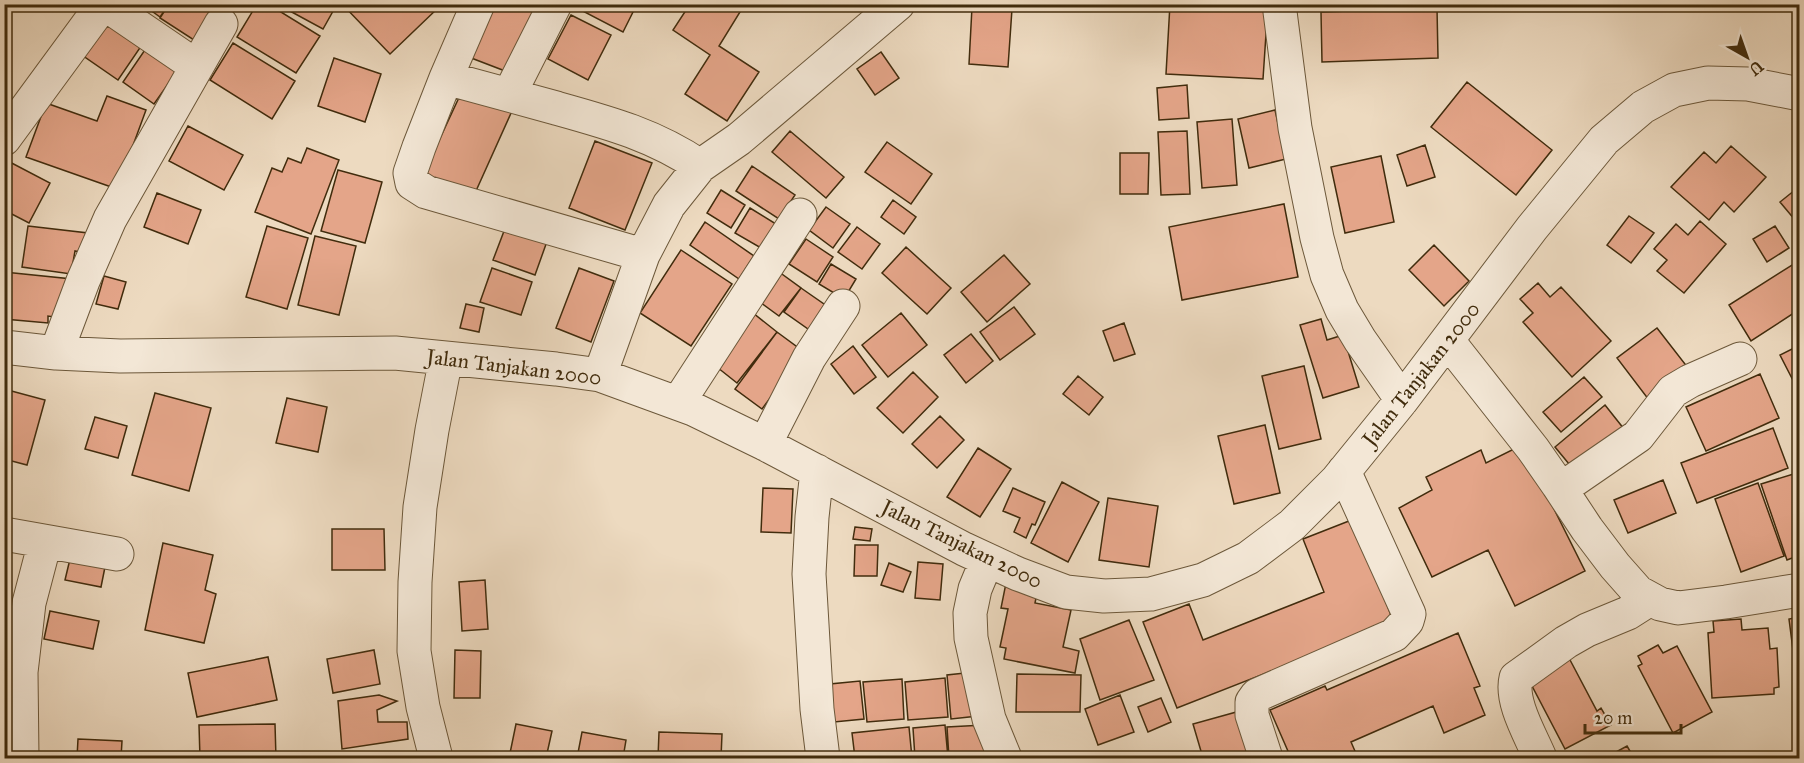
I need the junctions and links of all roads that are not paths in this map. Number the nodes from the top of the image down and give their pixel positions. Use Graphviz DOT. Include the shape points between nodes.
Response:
graph roads {
  1 [pos="104,4"];
  2 [pos="478,4"];
  3 [pos="555,4"];
  4 [pos="898,4"];
  5 [pos="1279,4"];
  6 [pos="221,24"];
  7 [pos="196,66"];
  8 [pos="446,78"];
  9 [pos="1800,94"];
  10 [pos="509,95"];
  11 [pos="4,139"];
  12 [pos="700,166"];
  13 [pos="800,215"];
  14 [pos="643,255"];
  15 [pos="843,306"];
  16 [pos="1448,341"];
  17 [pos="4,347"];
  18 [pos="56,353"];
  19 [pos="446,358"];
  20 [pos="1740,359"];
  21 [pos="600,375"];
  22 [pos="1402,400"];
  23 [pos="678,403"];
  24 [pos="765,444"];
  25 [pos="817,471"];
  26 [pos="1344,471"];
  27 [pos="1561,489"];
  28 [pos="4,534"];
  29 [pos="45,542"];
  30 [pos="117,554"];
  31 [pos="987,560"];
  32 [pos="1800,590"];
  33 [pos="1650,599"];
  34 [pos="22,759"];
  35 [pos="436,759"];
  36 [pos="822,759"];
  37 [pos="1005,759"];
  38 [pos="1266,759"];
  39 [pos="1540,759"];
  1 -- 7 [label="street"];
  1 -- 11 [label="street"];
  2 -- 8 [label="street"];
  3 -- 10 [label="street"];
  4 -- 12 [label="street" via="739,139"];
  5 -- 22 [label="street" via="1294,128 1327,275 1360,340"];
  6 -- 7 [label="street"];
  7 -- 18 [label="street" via="110,219"];
  8 -- 10 [label="street"];
  8 -- 14 [label="street" via="410,173 412,183 426,192"];
  9 -- 16 [label="street, Jalan Tanjakan 2000" via="1748,84 1708,83 1674,90 1643,107 1604,140"];
  10 -- 12 [label="street" via="647,136"];
  12 -- 14 [label="street" via="669,205"];
  13 -- 23 [label="street"];
  14 -- 21 [label="street"];
  15 -- 24 [label="street" via="808,358"];
  16 -- 22 [label="street, Jalan Tanjakan 2000"];
  16 -- 27 [label="street"];
  17 -- 18 [label="street, Jalan Tanjakan 2000"];
  18 -- 19 [label="street, Jalan Tanjakan 2000" via="395,353"];
  19 -- 21 [label="street, Jalan Tanjakan 2000"];
  19 -- 35 [label="street" via="420,507 415,593 414,651"];
  20 -- 27 [label="street" via="1673,391 1638,436"];
  21 -- 23 [label="street, Jalan Tanjakan 2000"];
  22 -- 26 [label="street, Jalan Tanjakan 2000"];
  23 -- 24 [label="street, Jalan Tanjakan 2000"];
  24 -- 25 [label="street, Jalan Tanjakan 2000"];
  25 -- 31 [label="street, Jalan Tanjakan 2000"];
  25 -- 36 [label="street" via="809,574"];
  26 -- 31 [label="street, Jalan Tanjakan 2000" via="1292,525 1248,558 1203,580 1151,594 1104,596 1066,592"];
  26 -- 38 [label="street" via="1410,614 1394,635 1257,694 1252,702 1252,715"];
  27 -- 33 [label="street" via="1615,566 1638,592"];
  28 -- 29 [label="street"];
  29 -- 30 [label="street"];
  29 -- 34 [label="street" via="29,603 21,672"];
  31 -- 37 [label="street" via="970,613 971,638 989,719"];
  32 -- 33 [label="street" via="1678,608"];
  33 -- 39 [label="street" via="1566,642 1516,678 1513,687 1518,707"];
}
